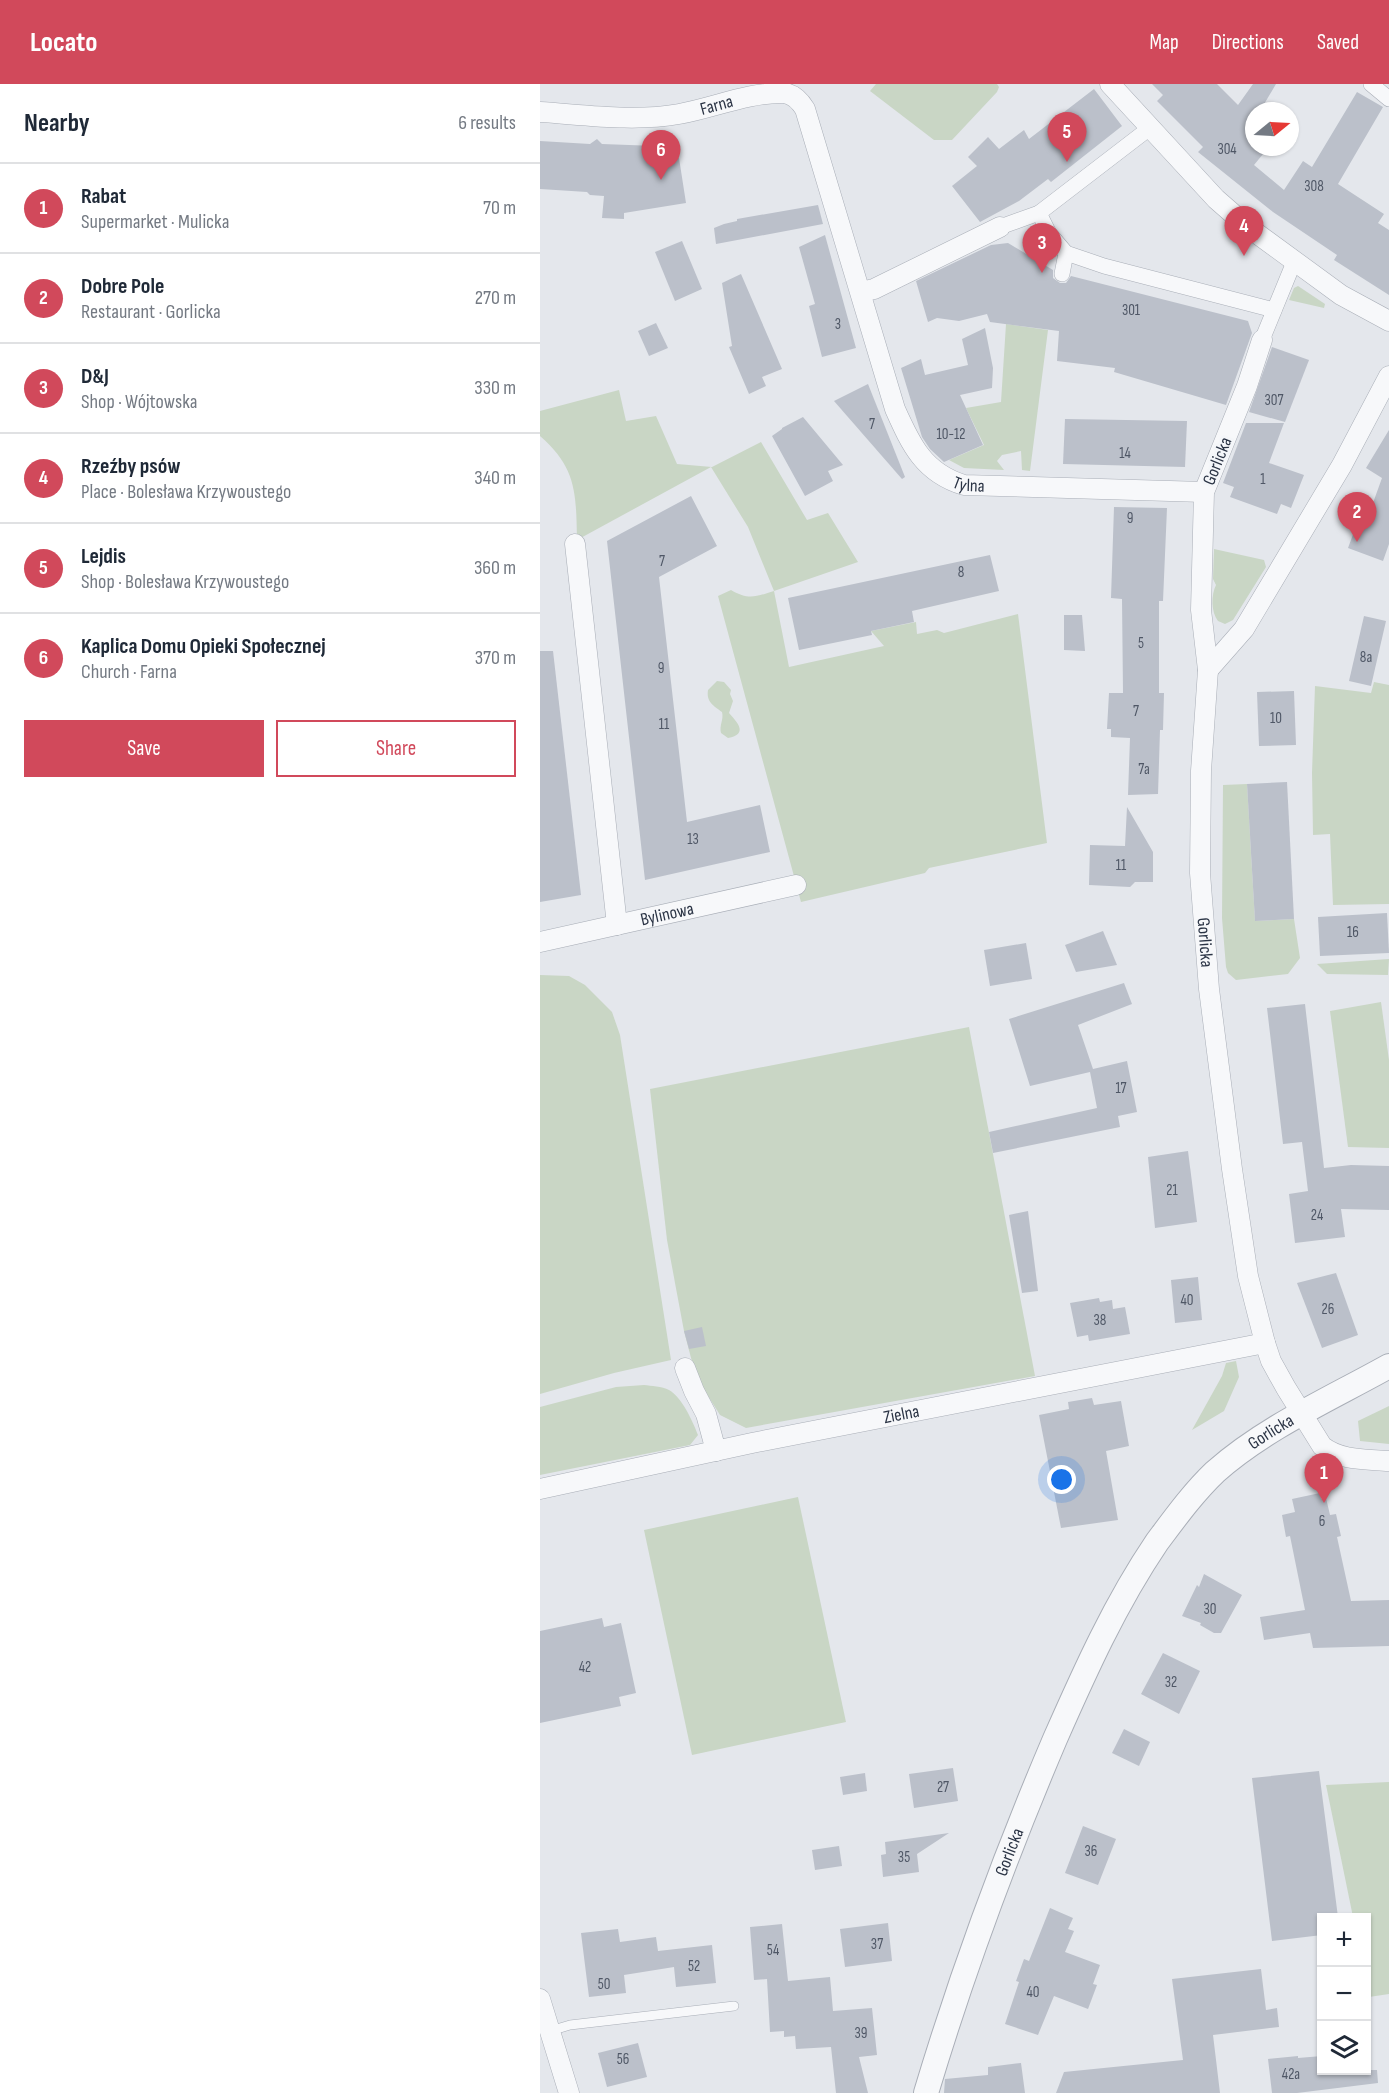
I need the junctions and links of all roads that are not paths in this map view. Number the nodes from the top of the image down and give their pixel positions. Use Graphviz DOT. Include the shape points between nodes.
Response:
graph roads {
  1 [pos="1110,84"];
  2 [pos="1371,84"];
  3 [pos="1389,99"];
  4 [pos="540,112"];
  5 [pos="1151,127"];
  6 [pos="1039,213"];
  7 [pos="1000,227"];
  8 [pos="1066,253"];
  9 [pos="1294,262"];
  10 [pos="1062,274"];
  11 [pos="861,292"];
  12 [pos="1274,310"];
  13 [pos="1389,321"];
  14 [pos="1262,340"];
  15 [pos="1389,376"];
  16 [pos="1204,492"];
  17 [pos="575,544"];
  18 [pos="1208,670"];
  19 [pos="796,885"];
  20 [pos="617,925"];
  21 [pos="540,942"];
  22 [pos="1264,1343"];
  23 [pos="1389,1366"];
  24 [pos="685,1368"];
  25 [pos="1302,1414"];
  26 [pos="716,1451"];
  27 [pos="1389,1461"];
  28 [pos="540,1489"];
  29 [pos="540,1999"];
  30 [pos="734,2006"];
  31 [pos="550,2031"];
  32 [pos="569,2093"];
  33 [pos="926,2093"];
  1 -- 5 [label="street"];
  2 -- 3 [label="street"];
  4 -- 11 [label="street, Farna" via="647,118 769,94 787,93 798,99 805,109"];
  5 -- 6 [label="street"];
  5 -- 9 [label="street" via="1216,198"];
  6 -- 7 [label="street"];
  6 -- 8 [label="street" via="1049,234"];
  7 -- 11 [label="street"];
  8 -- 10 [label="street"];
  8 -- 12 [label="street"];
  9 -- 12 [label="street, Gorlicka"];
  9 -- 13 [label="street" via="1341,295"];
  11 -- 16 [label="street, Tylna" via="906,434 929,466 946,480 1004,488"];
  12 -- 14 [label="street, Gorlicka"];
  14 -- 16 [label="street, Gorlicka"];
  15 -- 18 [label="street" via="1342,465 1244,629"];
  16 -- 18 [label="street, Gorlicka" via="1201,610"];
  17 -- 20 [label="street"];
  18 -- 22 [label="street, Gorlicka" via="1201,771 1200,873 1209,989 1243,1247"];
  19 -- 20 [label="street, Bylinowa"];
  20 -- 21 [label="street, Bylinowa"];
  22 -- 25 [label="street, Gorlicka"];
  22 -- 26 [label="street, Zielna"];
  23 -- 25 [label="street"];
  24 -- 26 [label="street" via="706,1414"];
  25 -- 27 [label="street" via="1330,1452 1342,1457"];
  25 -- 33 [label="street, Gorlicka" via="1267,1432 1214,1473 1174,1518 1124,1594 1078,1685 1002,1871"];
  26 -- 28 [label="street, Zielna"];
  29 -- 31 [label="street"];
  30 -- 31 [label="lane" via="570,2025"];
  31 -- 32 [label="street"];
}
